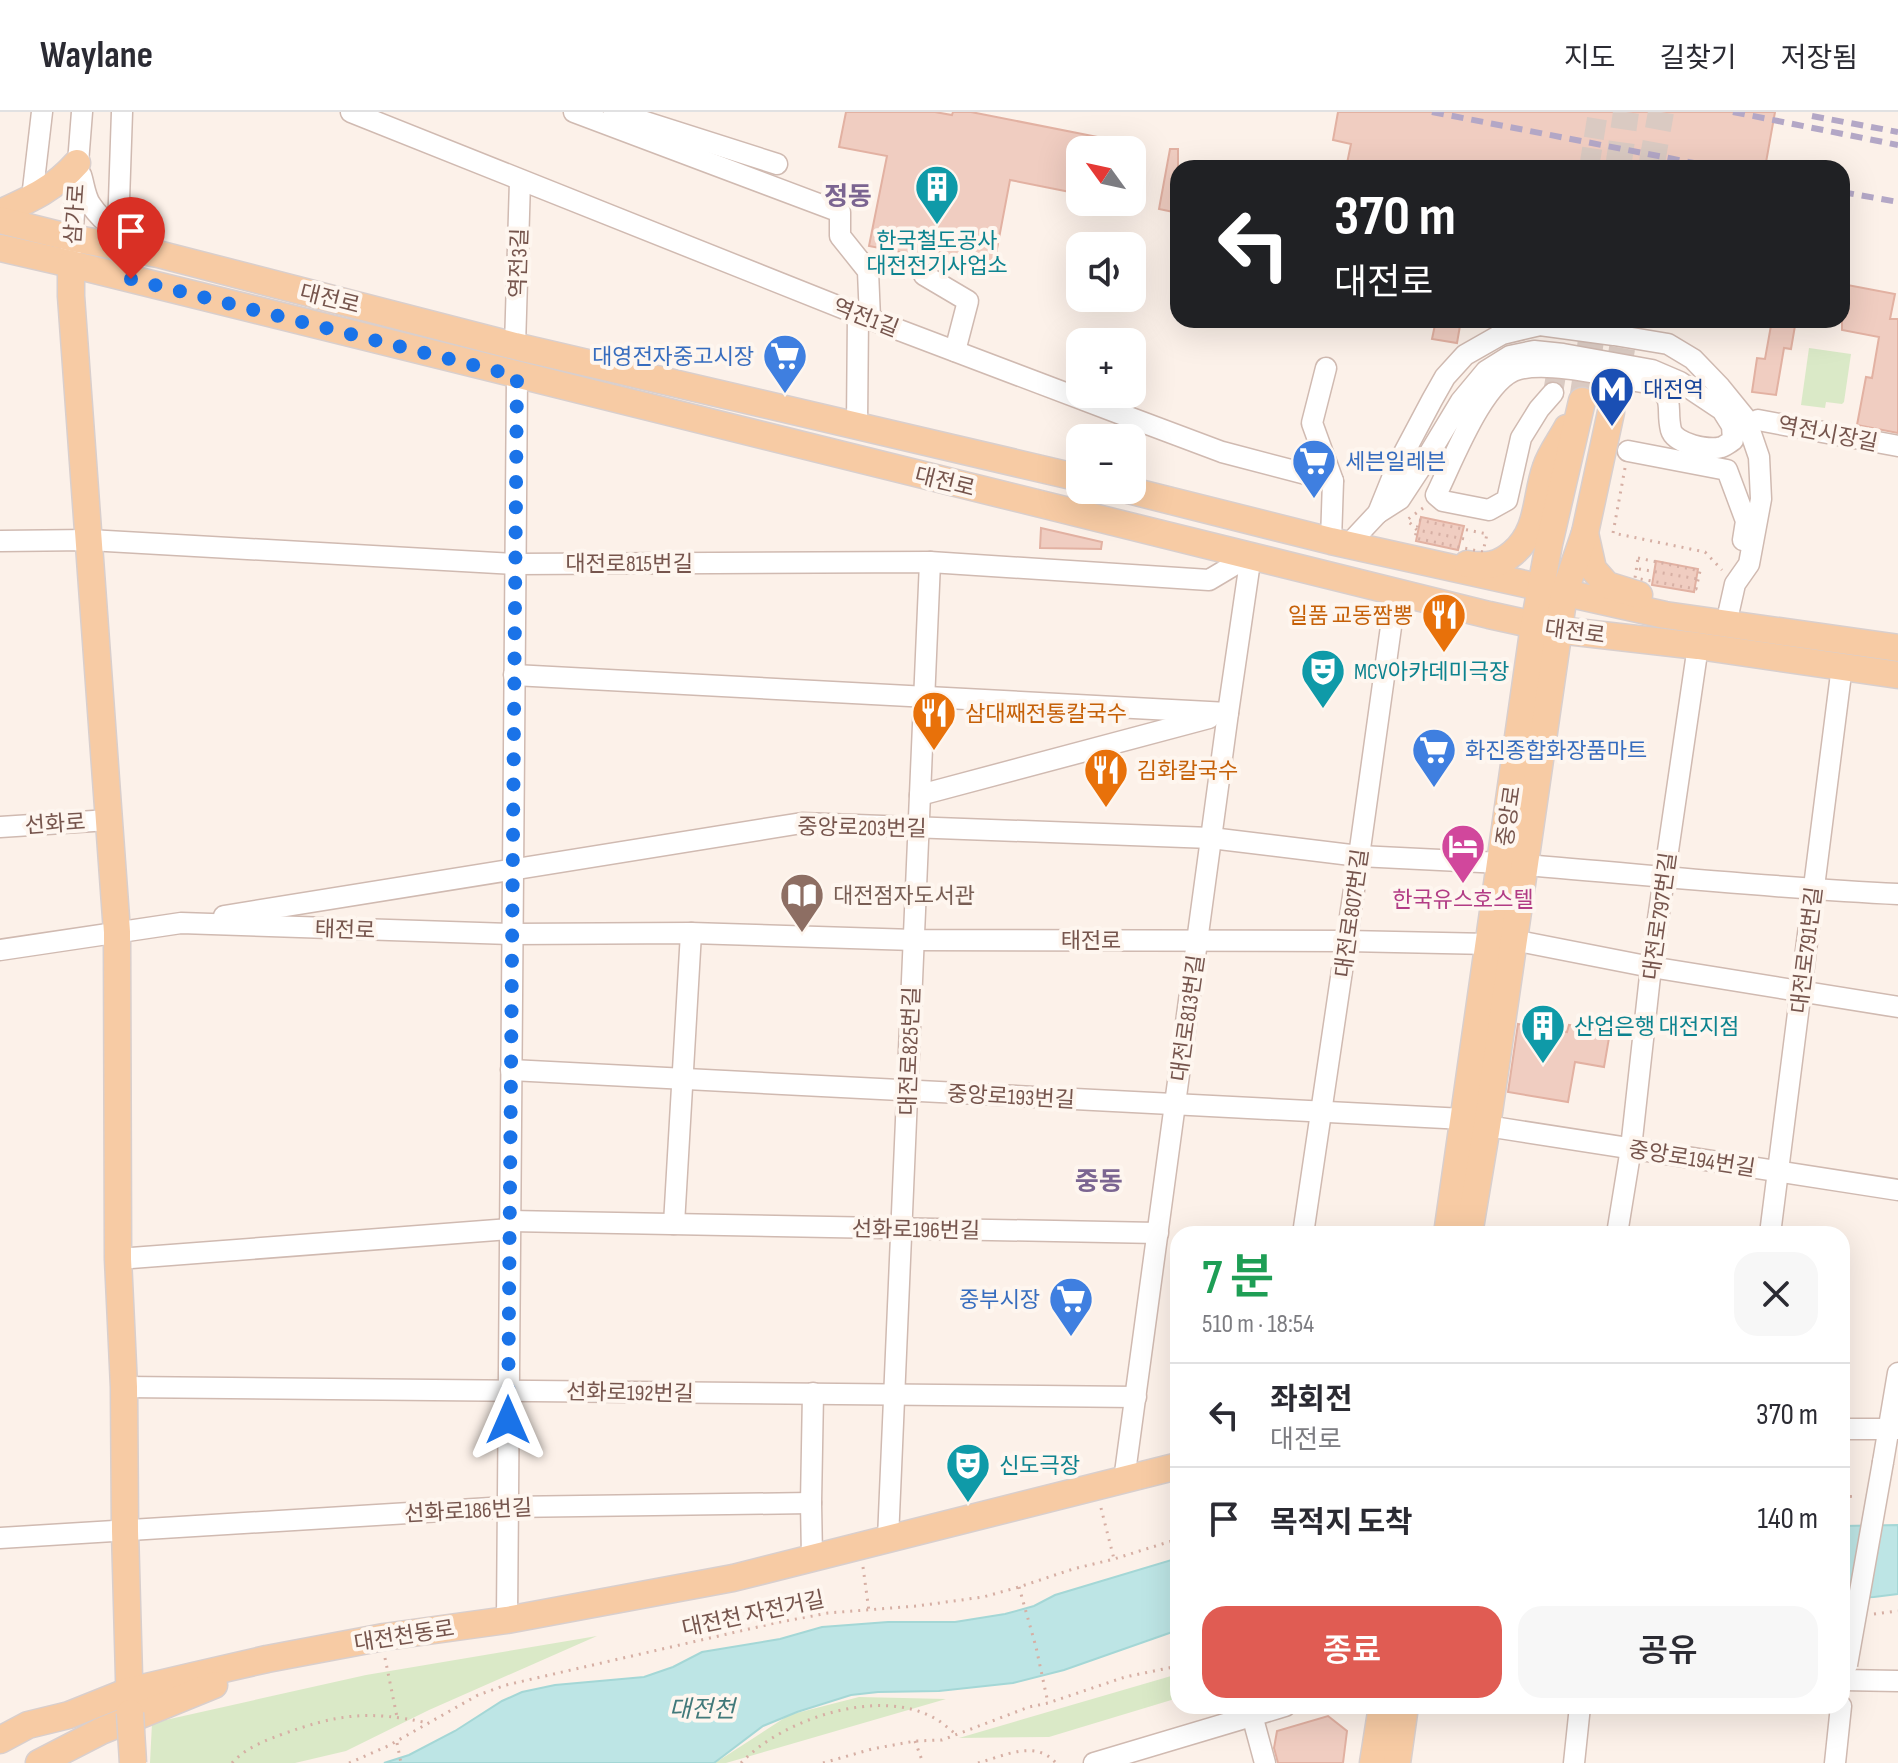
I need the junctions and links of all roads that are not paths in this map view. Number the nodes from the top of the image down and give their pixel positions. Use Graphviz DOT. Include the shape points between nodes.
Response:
graph roads {
  1 [pos="82,112"];
  2 [pos="122,112"];
  3 [pos="351,112"];
  4 [pos="574,112"];
  5 [pos="614,112"];
  6 [pos="40,113"];
  7 [pos="77,163"];
  8 [pos="777,164"];
  9 [pos="520,181"];
  10 [pos="32,198"];
  11 [pos="0,213"];
  12 [pos="0,220"];
  13 [pos="118,230"];
  14 [pos="0,248"];
  15 [pos="71,251"];
  16 [pos="158,254"];
  17 [pos="924,275"];
  18 [pos="864,317"];
  19 [pos="1527,328"];
  20 [pos="1562,328"];
  21 [pos="515,346"];
  22 [pos="955,351"];
  23 [pos="1326,368"];
  24 [pos="517,376"];
  25 [pos="1553,393"];
  26 [pos="1611,412"];
  27 [pos="1758,420"];
  28 [pos="857,425"];
  29 [pos="1898,446"];
  30 [pos="1628,451"];
  31 [pos="1066,475"];
  32 [pos="1333,481"];
  33 [pos="1146,494"];
  34 [pos="1378,513"];
  35 [pos="1585,533"];
  36 [pos="89,540"];
  37 [pos="0,541"];
  38 [pos="1340,542"];
  39 [pos="1410,548"];
  40 [pos="1251,555"];
  41 [pos="930,562"];
  42 [pos="515,564"];
  43 [pos="1735,584"];
  44 [pos="1396,591"];
  45 [pos="1553,591"];
  46 [pos="1681,618"];
  47 [pos="1726,624"];
  48 [pos="1546,628"];
  49 [pos="1698,646"];
  50 [pos="1898,648"];
  51 [pos="1842,666"];
  52 [pos="514,675"];
  53 [pos="1898,675"];
  54 [pos="924,697"];
  55 [pos="1228,713"];
  56 [pos="920,795"];
  57 [pos="109,820"];
  58 [pos="0,827"];
  59 [pos="918,828"];
  60 [pos="1211,838"];
  61 [pos="1359,856"];
  62 [pos="1512,864"];
  63 [pos="512,869"];
  64 [pos="1665,876"];
  65 [pos="1814,890"];
  66 [pos="1898,894"];
  67 [pos="181,923"];
  68 [pos="117,932"];
  69 [pos="691,933"];
  70 [pos="512,934"];
  71 [pos="914,940"];
  72 [pos="1197,940"];
  73 [pos="1347,941"];
  74 [pos="1501,942"];
  75 [pos="0,950"];
  76 [pos="1651,967"];
  77 [pos="1800,992"];
  78 [pos="1898,1007"];
  79 [pos="511,1070"];
  80 [pos="683,1079"];
  81 [pos="907,1090"];
  82 [pos="1175,1104"];
  83 [pos="1321,1112"];
  84 [pos="1475,1122"];
  85 [pos="1631,1148"];
  86 [pos="1779,1171"];
  87 [pos="1898,1190"];
  88 [pos="674,1224"];
  89 [pos="510,1225"];
  90 [pos="1304,1226"];
  91 [pos="1449,1226"];
  92 [pos="1469,1226"];
  93 [pos="1618,1226"];
  94 [pos="1771,1226"];
  95 [pos="901,1229"];
  96 [pos="1157,1237"];
  97 [pos="1170,1241"];
  98 [pos="118,1259"];
  99 [pos="1898,1373"];
  100 [pos="124,1387"];
  101 [pos="508,1391"];
  102 [pos="813,1393"];
  103 [pos="894,1394"];
  104 [pos="1136,1397"];
  105 [pos="1850,1429"];
  106 [pos="1894,1429"];
  107 [pos="1170,1468"];
  108 [pos="1124,1480"];
  109 [pos="811,1503"];
  110 [pos="507,1507"];
  111 [pos="125,1531"];
  112 [pos="0,1538"];
  113 [pos="888,1539"];
  114 [pos="812,1557"];
  115 [pos="507,1620"];
  116 [pos="1850,1647"];
  117 [pos="267,1659"];
  118 [pos="1850,1681"];
  119 [pos="1898,1681"];
  120 [pos="130,1702"];
  121 [pos="1256,1714"];
  122 [pos="1381,1714"];
  123 [pos="1404,1714"];
  124 [pos="1579,1714"];
  125 [pos="1840,1714"];
  126 [pos="1252,1715"];
  127 [pos="28,1725"];
  128 [pos="0,1732"];
  129 [pos="0,1740"];
  130 [pos="39,1763"];
  131 [pos="133,1763"];
  132 [pos="1094,1763"];
  133 [pos="1265,1763"];
  134 [pos="1373,1763"];
  135 [pos="1397,1763"];
  136 [pos="1574,1763"];
  137 [pos="1835,1763"];
  1 -- 7 [label="street, 삼가로"];
  2 -- 13 [label="street"];
  3 -- 9 [label="street, 역전1길"];
  4 -- 18 [label="street" via="840,212 840,236 868,271"];
  5 -- 8 [label="street"];
  6 -- 10 [label="street"];
  7 -- 10 [label="main road"];
  7 -- 13 [label="street, 삼가로" via="89,204"];
  7 -- 15 [label="street, 삼가로"];
  9 -- 18 [label="street, 역전1길"];
  9 -- 21 [label="street, 역전3길"];
  10 -- 11 [label="main road"];
  12 -- 15 [label="main road, 대전로"];
  13 -- 16 [label="street, 삼가로"];
  14 -- 15 [label="main road, 대전로"];
  15 -- 16 [label="main road, 대전로"];
  15 -- 24 [label="main road, 대전로"];
  15 -- 36 [label="main road"];
  16 -- 21 [label="main road, 대전로"];
  17 -- 22 [label="street" via="968,301"];
  18 -- 22 [label="street, 역전1길"];
  18 -- 28 [label="street"];
  19 -- 34 [label="street" via="1502,334 1465,355 1445,377"];
  20 -- 43 [label="street" via="1668,344 1693,359 1746,419 1759,457 1761,499 1749,564"];
  21 -- 28 [label="main road, 대전로"];
  22 -- 32 [label="street, 역전1길" via="1222,452"];
  23 -- 32 [label="street" via="1312,423"];
  24 -- 40 [label="main road, 대전로"];
  24 -- 42 [label="street"];
  25 -- 34 [label="street" via="1521,438 1507,500 1489,510 1436,495 1479,407 1496,383 1516,369 1544,366 1648,383 1669,403 1671,432 1680,442 1710,448 1733,440 1722,410 1680,382 1652,370 1534,351 1510,356 1486,371 1461,401 1400,499"];
  26 -- 35 [label="main road, 중앙로"];
  27 -- 29 [label="street, 역전시장길"];
  28 -- 31 [label="main road, 대전로"];
  30 -- 43 [label="street" via="1727,470 1746,521"];
  32 -- 38 [label="street"];
  33 -- 38 [label="main road, 대전로"];
  34 -- 38 [label="street"];
  35 -- 45 [label="main road, 중앙로"];
  35 -- 46 [label="main road" via="1593,569 1607,585 1652,599"];
  36 -- 37 [label="street, 대전로815번길"];
  36 -- 42 [label="street, 대전로815번길"];
  36 -- 57 [label="main road"];
  38 -- 39 [label="main road, 대전로"];
  39 -- 45 [label="main road, 대전로"];
  39 -- 45 [label="main road, 중앙로" via="1485,566 1505,560 1525,543 1546,466 1582,401 1549,544"];
  40 -- 41 [label="street, 대전로815번길" via="1209,580"];
  40 -- 44 [label="main road, 대전로"];
  40 -- 55 [label="street, 대전로813번길"];
  41 -- 42 [label="street, 대전로815번길"];
  41 -- 54 [label="street, 대전로825번길"];
  42 -- 52 [label="street"];
  43 -- 47 [label="street"];
  44 -- 48 [label="main road, 대전로"];
  44 -- 61 [label="street, 대전로807번길"];
  45 -- 46 [label="main road, 대전로"];
  45 -- 48 [label="main road, 중앙로"];
  46 -- 47 [label="main road, 대전로"];
  47 -- 50 [label="main road, 대전로"];
  48 -- 49 [label="main road, 대전로"];
  48 -- 62 [label="main road, 중앙로"];
  49 -- 51 [label="main road, 대전로"];
  49 -- 64 [label="street, 대전로797번길"];
  51 -- 53 [label="main road, 대전로"];
  51 -- 65 [label="street, 대전로791번길"];
  52 -- 54 [label="street"];
  52 -- 63 [label="street"];
  54 -- 55 [label="street"];
  54 -- 56 [label="street, 대전로825번길"];
  55 -- 56 [label="street"];
  55 -- 60 [label="street, 대전로813번길"];
  56 -- 59 [label="street, 대전로825번길"];
  57 -- 58 [label="street, 선화로"];
  57 -- 68 [label="main road"];
  59 -- 60 [label="street, 중앙로203번길"];
  59 -- 63 [label="street, 중앙로203번길" via="802,823"];
  59 -- 71 [label="street, 대전로825번길"];
  60 -- 61 [label="street, 중앙로203번길"];
  60 -- 72 [label="street, 대전로813번길"];
  61 -- 62 [label="street, 중앙로203번길"];
  61 -- 73 [label="street, 대전로807번길"];
  62 -- 64 [label="street, 중앙로203번길"];
  62 -- 74 [label="main road, 중앙로"];
  63 -- 67 [label="street, 중앙로203번길"];
  63 -- 70 [label="street"];
  64 -- 65 [label="street, 중앙로203번길"];
  64 -- 76 [label="street, 대전로797번길"];
  65 -- 66 [label="street, 중앙로203번길"];
  65 -- 77 [label="street, 대전로791번길"];
  67 -- 68 [label="street, 태전로"];
  67 -- 70 [label="street, 태전로"];
  68 -- 75 [label="street, 태전로"];
  68 -- 98 [label="main road"];
  69 -- 70 [label="street, 태전로"];
  69 -- 71 [label="street, 태전로"];
  69 -- 80 [label="street"];
  70 -- 79 [label="street"];
  71 -- 72 [label="street, 태전로"];
  71 -- 81 [label="street, 대전로825번길"];
  72 -- 73 [label="street, 태전로"];
  72 -- 82 [label="street, 대전로813번길"];
  73 -- 74 [label="street, 태전로"];
  73 -- 83 [label="street, 대전로807번길"];
  74 -- 76 [label="street, 태전로"];
  74 -- 84 [label="main road, 중앙로"];
  76 -- 77 [label="street, 태전로"];
  76 -- 85 [label="street, 대전로797번길"];
  77 -- 78 [label="street, 태전로"];
  77 -- 86 [label="street, 대전로791번길"];
  79 -- 80 [label="street, 중앙로193번길"];
  79 -- 89 [label="street"];
  80 -- 81 [label="street, 중앙로193번길"];
  80 -- 88 [label="street"];
  81 -- 82 [label="street, 중앙로193번길"];
  81 -- 95 [label="street, 대전로825번길"];
  82 -- 83 [label="street, 중앙로193번길"];
  82 -- 96 [label="street, 대전로813번길"];
  83 -- 84 [label="street, 중앙로193번길"];
  83 -- 90 [label="street, 대전로807번길"];
  84 -- 85 [label="street, 중앙로194번길"];
  84 -- 91 [label="main road, 중앙로"];
  84 -- 92 [label="main road, 중앙로"];
  85 -- 86 [label="street, 중앙로194번길"];
  85 -- 93 [label="street, 대전로797번길"];
  86 -- 87 [label="street, 중앙로194번길"];
  86 -- 94 [label="street, 대전로791번길"];
  88 -- 89 [label="street, 선화로196번길"];
  88 -- 95 [label="street, 선화로196번길"];
  89 -- 98 [label="street, 선화로196번길"];
  89 -- 101 [label="street"];
  95 -- 96 [label="street, 선화로196번길"];
  95 -- 103 [label="street, 대전로825번길"];
  96 -- 97 [label="street, 선화로196번길"];
  96 -- 104 [label="street, 대전로813번길"];
  98 -- 100 [label="main road"];
  99 -- 106 [label="street"];
  100 -- 101 [label="street, 선화로192번길"];
  100 -- 111 [label="main road"];
  101 -- 102 [label="street, 선화로192번길"];
  101 -- 110 [label="street"];
  102 -- 103 [label="street, 선화로192번길"];
  102 -- 109 [label="street"];
  103 -- 104 [label="street, 선화로192번길"];
  103 -- 113 [label="street, 대전로825번길"];
  104 -- 108 [label="street, 대전로813번길"];
  105 -- 106 [label="street"];
  106 -- 116 [label="street, bridge" via="1883,1462"];
  107 -- 108 [label="main road, 대전천동로"];
  108 -- 113 [label="main road, 대전천동로"];
  109 -- 110 [label="street, 선화로186번길"];
  109 -- 114 [label="street"];
  110 -- 111 [label="street, 선화로186번길"];
  110 -- 115 [label="street"];
  111 -- 112 [label="street, 선화로186번길"];
  111 -- 120 [label="main road"];
  113 -- 114 [label="main road, 대전천동로"];
  114 -- 115 [label="main road, 대전천동로" via="733,1578"];
  115 -- 117 [label="main road, 대전천동로"];
  117 -- 120 [label="main road, 대전천동로"];
  117 -- 130 [label="main road"];
  118 -- 119 [label="street"];
  120 -- 127 [label="main road, 대전천동로"];
  120 -- 131 [label="main road, bridge"];
  121 -- 126 [label="street"];
  122 -- 134 [label="main road"];
  123 -- 135 [label="main road"];
  124 -- 136 [label="street"];
  125 -- 137 [label="street"];
  126 -- 132 [label="street"];
  126 -- 133 [label="street"];
  127 -- 128 [label="street, 대전천동로"];
  127 -- 129 [label="main road"];
}
